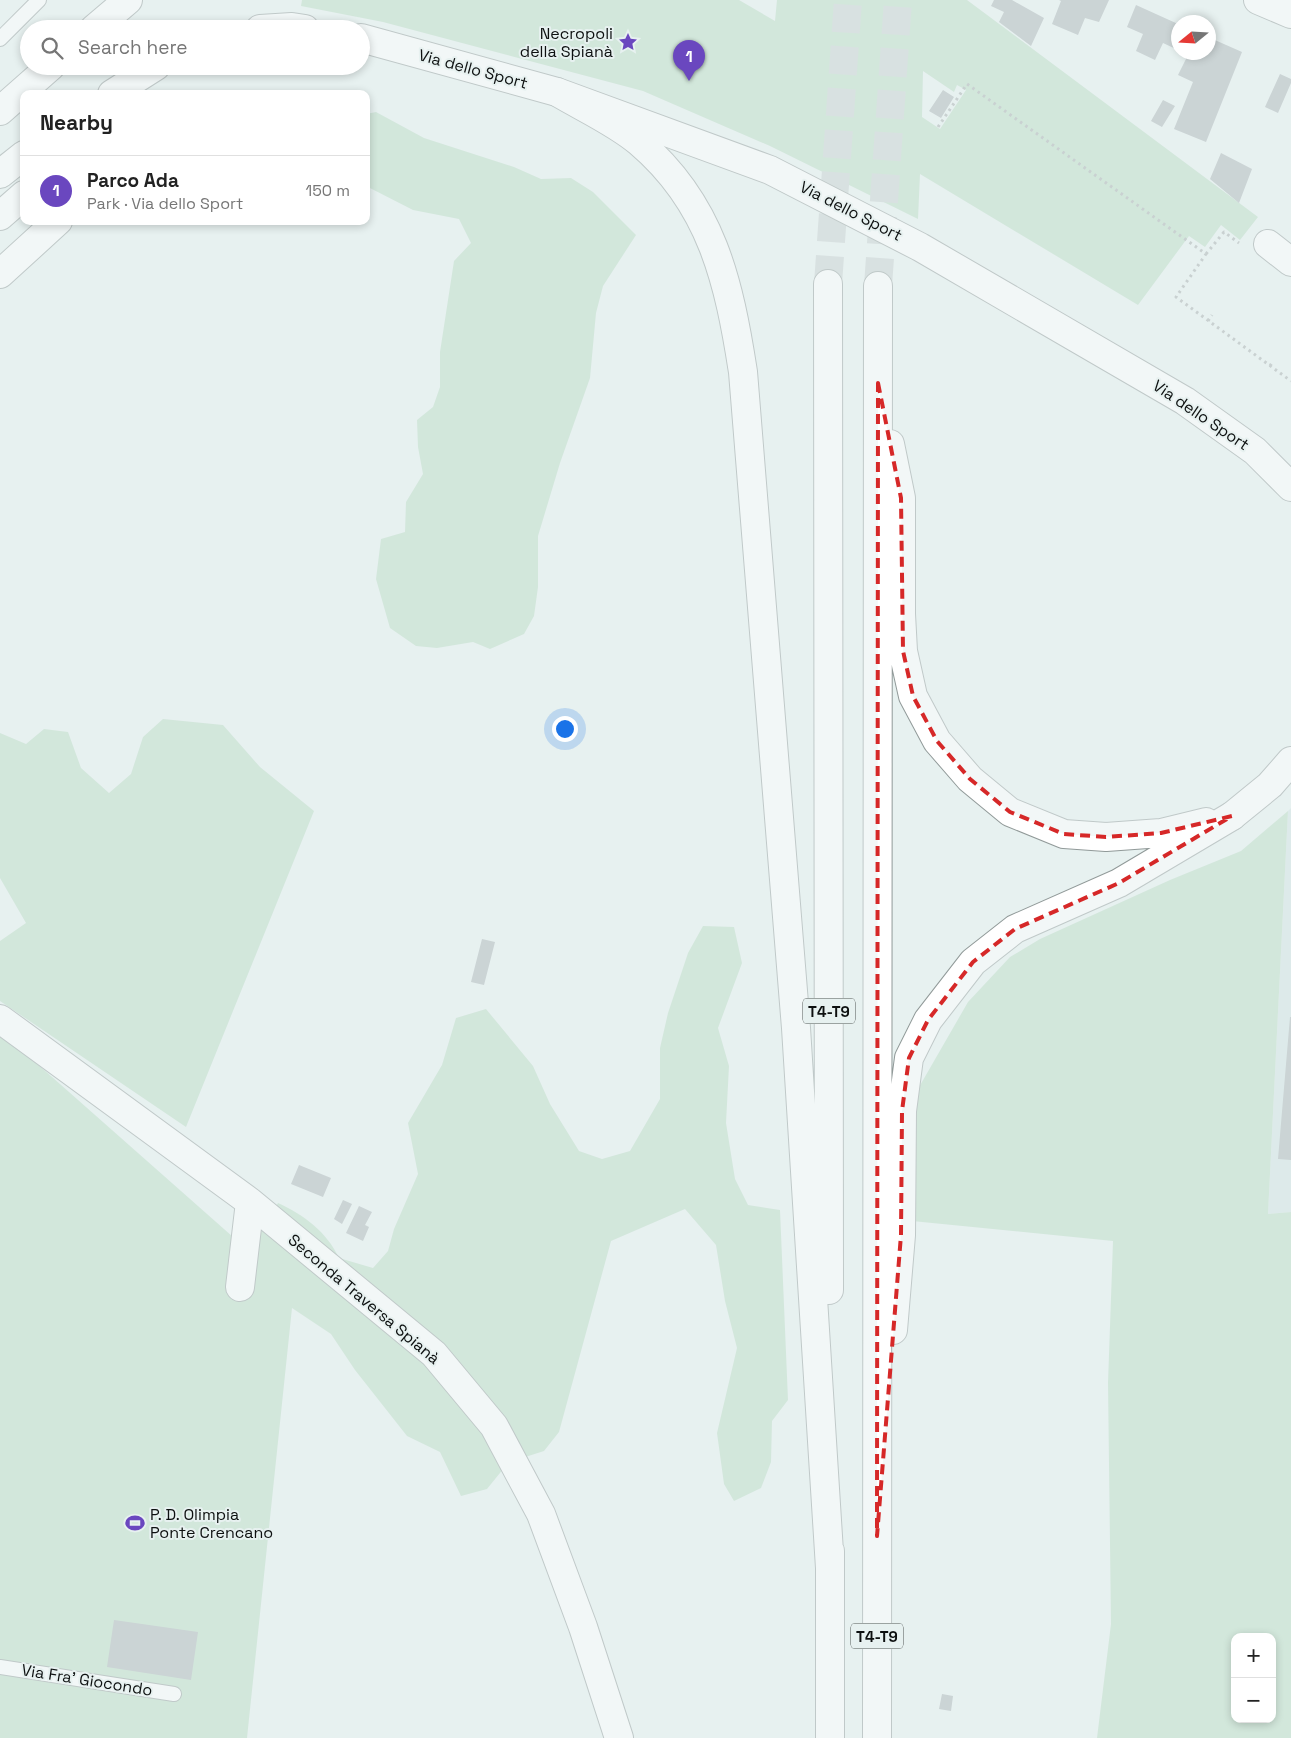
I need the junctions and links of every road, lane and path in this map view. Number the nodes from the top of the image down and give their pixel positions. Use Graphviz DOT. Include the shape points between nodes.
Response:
graph roads {
  1 [pos="39,0"];
  2 [pos="128,0"];
  3 [pos="1258,0"];
  4 [pos="1291,14"];
  5 [pos="105,20"];
  6 [pos="0,39"];
  7 [pos="370,40"];
  8 [pos="41,75"];
  9 [pos="143,75"];
  10 [pos="122,89"];
  11 [pos="23,90"];
  12 [pos="557,92"];
  13 [pos="20,93"];
  14 [pos="0,110"];
  15 [pos="938,126"];
  16 [pos="20,158"];
  17 [pos="0,174"];
  18 [pos="20,199"];
  19 [pos="0,216"];
  20 [pos="54,225"];
  21 [pos="1268,244"];
  22 [pos="1291,262"];
  23 [pos="0,274"];
  24 [pos="828,284"];
  25 [pos="878,286"];
  26 [pos="1212,315"];
  27 [pos="1208,320"];
  28 [pos="1273,361"];
  29 [pos="1270,366"];
  30 [pos="1291,381"];
  31 [pos="878,383"];
  32 [pos="1291,487"];
  33 [pos="1291,761"];
  34 [pos="1232,816"];
  35 [pos="0,1019"];
  36 [pos="250,1202"];
  37 [pos="240,1287"];
  38 [pos="877,1536"];
  39 [pos="830,1568"];
  40 [pos="0,1666"];
  41 [pos="174,1694"];
  42 [pos="619,1738"];
  43 [pos="830,1738"];
  44 [pos="877,1738"];
  1 -- 6 [label="lane"];
  2 -- 5 [label="main road"];
  3 -- 4 [label="main road"];
  7 -- 12 [label="main road, Via dello Sport"];
  8 -- 11 [label="main road"];
  9 -- 10 [label="main road"];
  12 -- 32 [label="main road, Via dello Sport" via="770,170 920,247 1185,401 1255,451"];
  12 -- 39 [label="main road" via="637,140 667,169 692,203 714,245 733,310 743,372 795,1018"];
  13 -- 14 [label="main road"];
  15 -- 27 [label="path" via="966,84 1206,254 1176,296"];
  16 -- 17 [label="main road"];
  18 -- 19 [label="main road"];
  20 -- 23 [label="main road"];
  21 -- 22 [label="main road"];
  24 -- 39 [label="main road, T4-T9"];
  25 -- 31 [label="main road, T4-T9"];
  26 -- 27 [label="path"];
  27 -- 29 [label="path"];
  28 -- 29 [label="path"];
  29 -- 30 [label="path"];
  31 -- 34 [label="main road" via="901,498 904,651 913,696 937,741 970,779 1010,812 1064,834 1106,837 1161,832"];
  31 -- 38 [label="main road, T4-T9"];
  33 -- 34 [label="main road" via="1270,785"];
  34 -- 38 [label="main road" via="1119,883 1016,929 973,962 920,1035 909,1058 902,1110 901,1235"];
  35 -- 36 [label="main road, Seconda Traversa Spianà"];
  36 -- 37 [label="main road"];
  36 -- 42 [label="main road, Seconda Traversa Spianà" via="434,1354 494,1426 541,1514 584,1627"];
  38 -- 44 [label="main road, T4-T9"];
  39 -- 43 [label="main road, T4-T9"];
  40 -- 41 [label="lane, Via Fra' Giocondo"];
}
